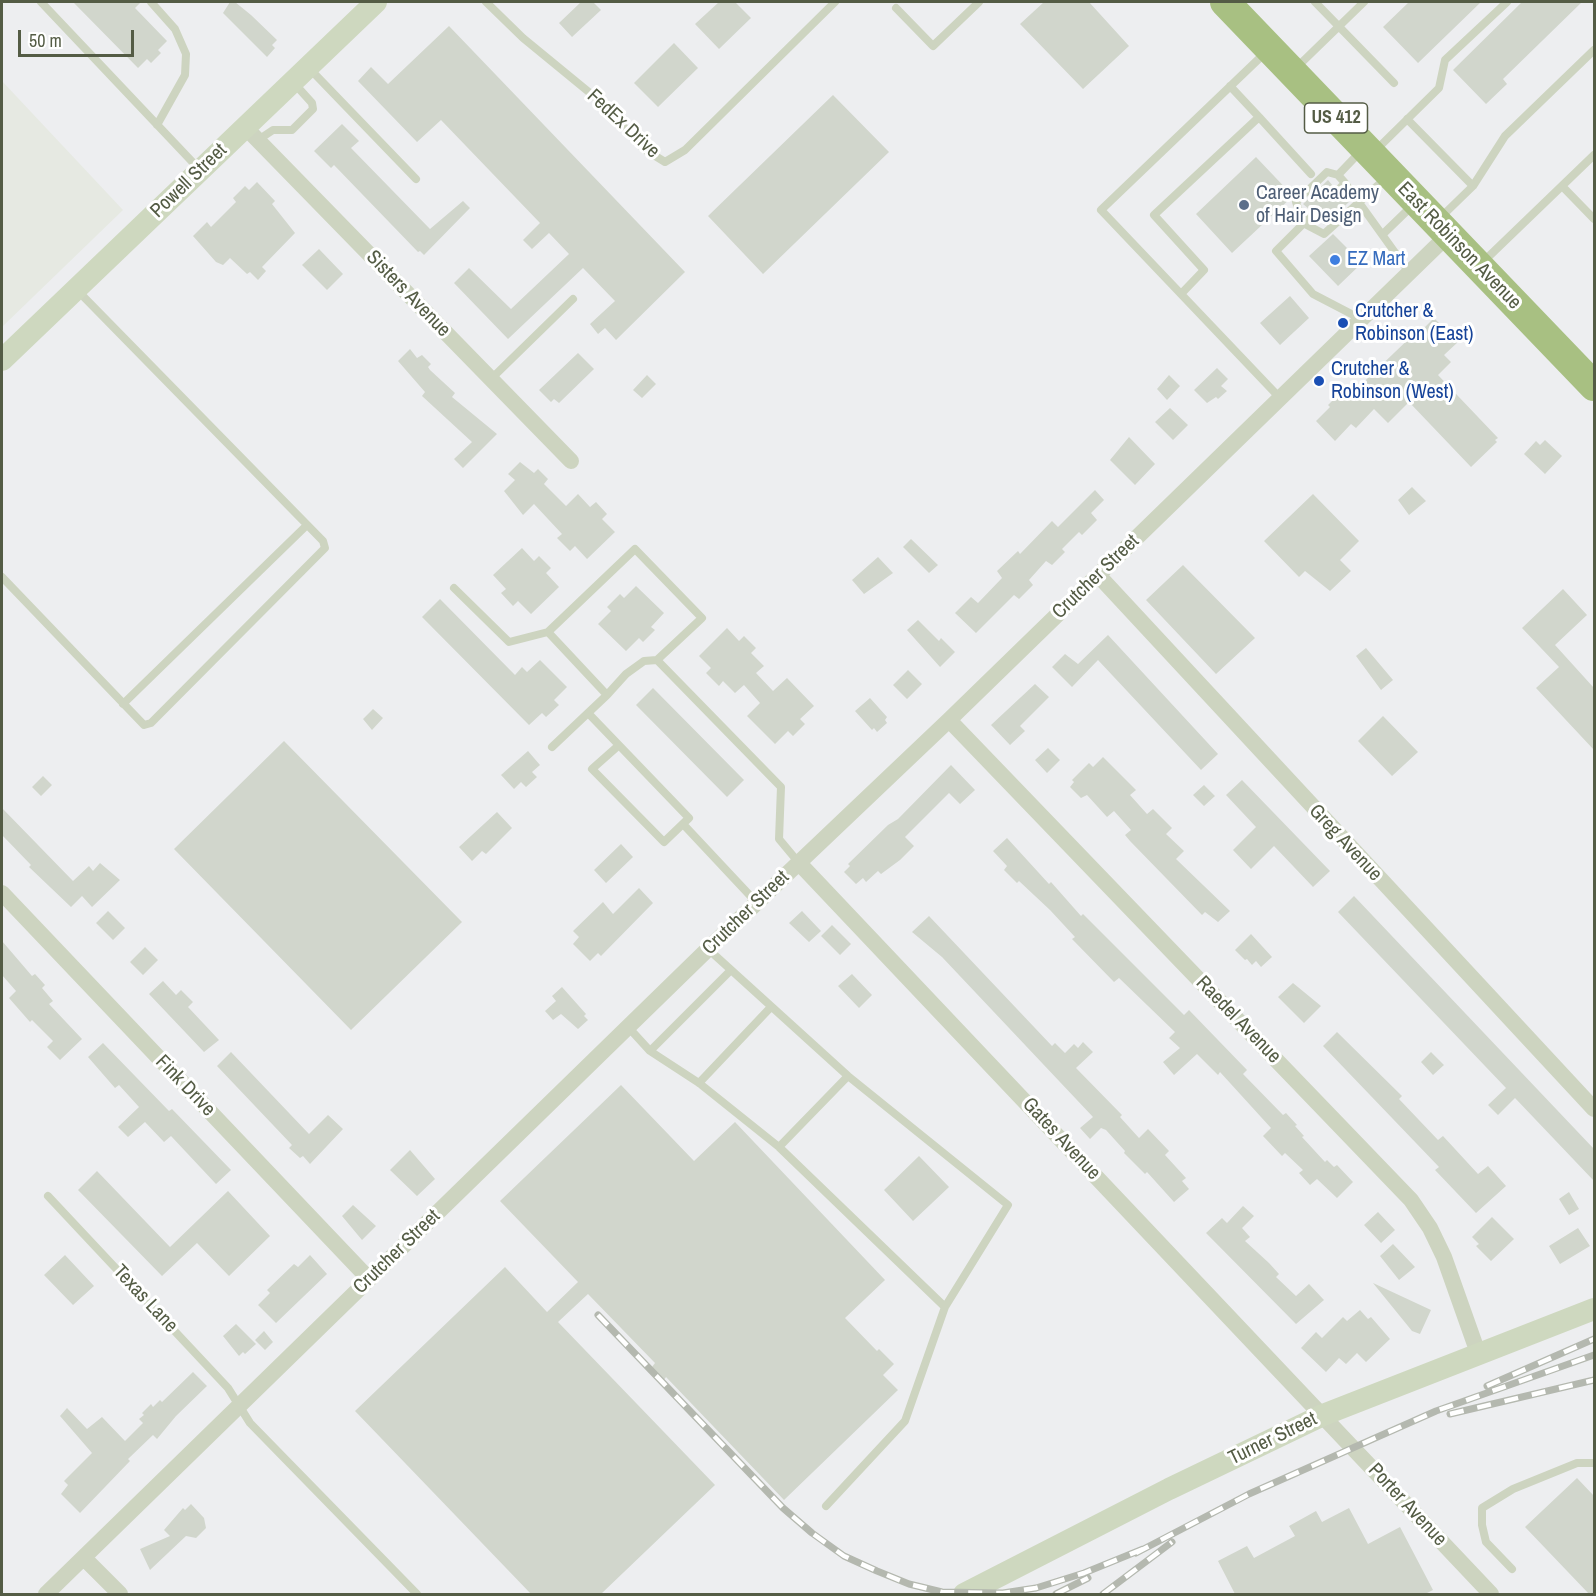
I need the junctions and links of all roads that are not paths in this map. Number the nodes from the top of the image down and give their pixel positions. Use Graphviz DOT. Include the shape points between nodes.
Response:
graph roads {
  1 [pos="41,2"];
  2 [pos="151,2"];
  3 [pos="376,2"];
  4 [pos="486,2"];
  5 [pos="835,2"];
  6 [pos="980,2"];
  7 [pos="1225,2"];
  8 [pos="1315,2"];
  9 [pos="1364,2"];
  10 [pos="1507,2"];
  11 [pos="897,8"];
  12 [pos="1339,26"];
  13 [pos="1270,49"];
  14 [pos="1594,50"];
  15 [pos="1292,72"];
  16 [pos="300,75"];
  17 [pos="1394,83"];
  18 [pos="1230,86"];
  19 [pos="1259,117"];
  20 [pos="1407,119"];
  21 [pos="157,125"];
  22 [pos="252,134"];
  23 [pos="1594,154"];
  24 [pos="1375,159"];
  25 [pos="200,170"];
  26 [pos="1311,174"];
  27 [pos="1338,175"];
  28 [pos="416,179"];
  29 [pos="1345,183"];
  30 [pos="1473,186"];
  31 [pos="1562,186"];
  32 [pos="1338,190"];
  33 [pos="1360,201"];
  34 [pos="1313,214"];
  35 [pos="1433,219"];
  36 [pos="1594,219"];
  37 [pos="1303,224"];
  38 [pos="1383,234"];
  39 [pos="1478,266"];
  40 [pos="1409,272"];
  41 [pos="76,289"];
  42 [pos="1181,294"];
  43 [pos="573,299"];
  44 [pos="1361,319"];
  45 [pos="2,360"];
  46 [pos="491,379"];
  47 [pos="1594,386"];
  48 [pos="1280,398"];
  49 [pos="571,461"];
  50 [pos="307,525"];
  51 [pos="1098,575"];
  52 [pos="2,577"];
  53 [pos="454,588"];
  54 [pos="548,632"];
  55 [pos="657,660"];
  56 [pos="607,695"];
  57 [pos="123,704"];
  58 [pos="588,713"];
  59 [pos="949,720"];
  60 [pos="618,746"];
  61 [pos="552,747"];
  62 [pos="683,824"];
  63 [pos="799,863"];
  64 [pos="2,893"];
  65 [pos="757,903"];
  66 [pos="708,949"];
  67 [pos="730,970"];
  68 [pos="770,1008"];
  69 [pos="629,1028"];
  70 [pos="650,1051"];
  71 [pos="848,1076"];
  72 [pos="699,1083"];
  73 [pos="1594,1109"];
  74 [pos="779,1147"];
  75 [pos="48,1196"];
  76 [pos="369,1279"];
  77 [pos="945,1307"];
  78 [pos="1594,1310"];
  79 [pos="1478,1353"];
  80 [pos="239,1405"];
  81 [pos="1323,1415"];
  82 [pos="1594,1463"];
  83 [pos="826,1506"];
  84 [pos="84,1558"];
  85 [pos="1512,1569"];
  86 [pos="46,1594"];
  87 [pos="120,1594"];
  88 [pos="417,1594"];
  89 [pos="964,1594"];
  90 [pos="1491,1594"];
  1 -- 21 [label="lane"];
  2 -- 21 [label="lane" via="175,29 186,54 185,75"];
  3 -- 16 [label="street, Powell Street"];
  4 -- 5 [label="lane, FedEx Drive" via="601,102 644,149 664,162 685,150"];
  6 -- 11 [label="lane" via="933,46"];
  7 -- 13 [label="highway, East Robinson Avenue / US 412"];
  8 -- 12 [label="lane"];
  9 -- 12 [label="lane"];
  10 -- 20 [label="lane" via="1446,60 1439,87"];
  12 -- 15 [label="lane"];
  12 -- 17 [label="lane"];
  13 -- 15 [label="highway, East Robinson Avenue / US 412"];
  13 -- 18 [label="lane"];
  14 -- 30 [label="lane" via="1505,136"];
  15 -- 24 [label="highway, East Robinson Avenue / US 412"];
  16 -- 22 [label="street, Powell Street"];
  16 -- 22 [label="lane" via="313,109 292,130"];
  16 -- 28 [label="lane"];
  18 -- 19 [label="lane"];
  18 -- 42 [label="lane" via="1101,210"];
  19 -- 26 [label="lane"];
  19 -- 42 [label="lane" via="1154,215 1204,270"];
  20 -- 24 [label="lane"];
  20 -- 30 [label="lane"];
  21 -- 25 [label="lane"];
  22 -- 25 [label="street, Powell Street"];
  22 -- 46 [label="street, Sisters Avenue"];
  23 -- 31 [label="lane"];
  24 -- 27 [label="lane"];
  24 -- 33 [label="lane"];
  24 -- 35 [label="highway, East Robinson Avenue / US 412"];
  25 -- 41 [label="street, Powell Street"];
  27 -- 29 [label="lane"];
  27 -- 37 [label="lane" via="1327,172 1296,202"];
  29 -- 32 [label="lane"];
  29 -- 33 [label="lane"];
  30 -- 35 [label="lane"];
  31 -- 36 [label="lane"];
  31 -- 39 [label="lane"];
  33 -- 37 [label="lane" via="1324,234"];
  33 -- 38 [label="lane"];
  34 -- 37 [label="lane"];
  35 -- 38 [label="lane"];
  35 -- 39 [label="highway, East Robinson Avenue / US 412"];
  35 -- 40 [label="street, Crutcher Street"];
  37 -- 44 [label="lane" via="1276,252 1313,294"];
  38 -- 40 [label="lane"];
  39 -- 47 [label="highway, East Robinson Avenue / US 412"];
  40 -- 44 [label="street, Crutcher Street"];
  41 -- 45 [label="street, Powell Street"];
  41 -- 50 [label="lane"];
  42 -- 48 [label="lane"];
  43 -- 46 [label="lane"];
  44 -- 48 [label="street, Crutcher Street"];
  46 -- 49 [label="street, Sisters Avenue"];
  48 -- 51 [label="street, Crutcher Street"];
  50 -- 57 [label="lane"];
  50 -- 57 [label="lane" via="323,542 321,554 151,723 144,725"];
  51 -- 59 [label="street, Crutcher Street"];
  51 -- 73 [label="street, Greg Avenue"];
  52 -- 57 [label="lane"];
  53 -- 54 [label="lane" via="509,642"];
  54 -- 55 [label="lane" via="635,549 702,618"];
  54 -- 56 [label="lane"];
  55 -- 56 [label="lane" via="644,661"];
  55 -- 63 [label="lane" via="782,787 779,839"];
  56 -- 58 [label="lane"];
  58 -- 60 [label="lane"];
  58 -- 61 [label="lane"];
  59 -- 63 [label="street, Crutcher Street"];
  59 -- 79 [label="street, Raedel Avenue" via="1411,1200 1444,1257"];
  60 -- 62 [label="lane" via="689,818"];
  60 -- 62 [label="lane" via="592,770 664,842"];
  62 -- 65 [label="lane"];
  63 -- 65 [label="street, Crutcher Street"];
  63 -- 81 [label="street, Gates Avenue"];
  64 -- 76 [label="street, Fink Drive"];
  65 -- 66 [label="street, Crutcher Street"];
  66 -- 67 [label="lane"];
  66 -- 69 [label="street, Crutcher Street"];
  67 -- 68 [label="lane"];
  67 -- 70 [label="lane"];
  68 -- 71 [label="lane"];
  68 -- 72 [label="lane"];
  69 -- 70 [label="lane"];
  69 -- 76 [label="street, Crutcher Street"];
  70 -- 72 [label="lane"];
  71 -- 74 [label="lane"];
  71 -- 77 [label="lane" via="1008,1205"];
  72 -- 74 [label="lane"];
  74 -- 77 [label="lane"];
  75 -- 80 [label="lane, Texas Lane" via="228,1388"];
  76 -- 80 [label="street, Crutcher Street"];
  77 -- 83 [label="lane" via="905,1421"];
  78 -- 79 [label="street, Turner Street"];
  79 -- 81 [label="street, Turner Street"];
  80 -- 84 [label="street, Crutcher Street"];
  80 -- 88 [label="lane, Texas Lane" via="250,1423"];
  81 -- 89 [label="street, Turner Street"];
  81 -- 90 [label="street, Porter Avenue"];
  82 -- 85 [label="lane" via="1577,1463 1513,1489 1482,1508 1486,1542"];
  84 -- 86 [label="street, Crutcher Street"];
  84 -- 87 [label="street"];
}
